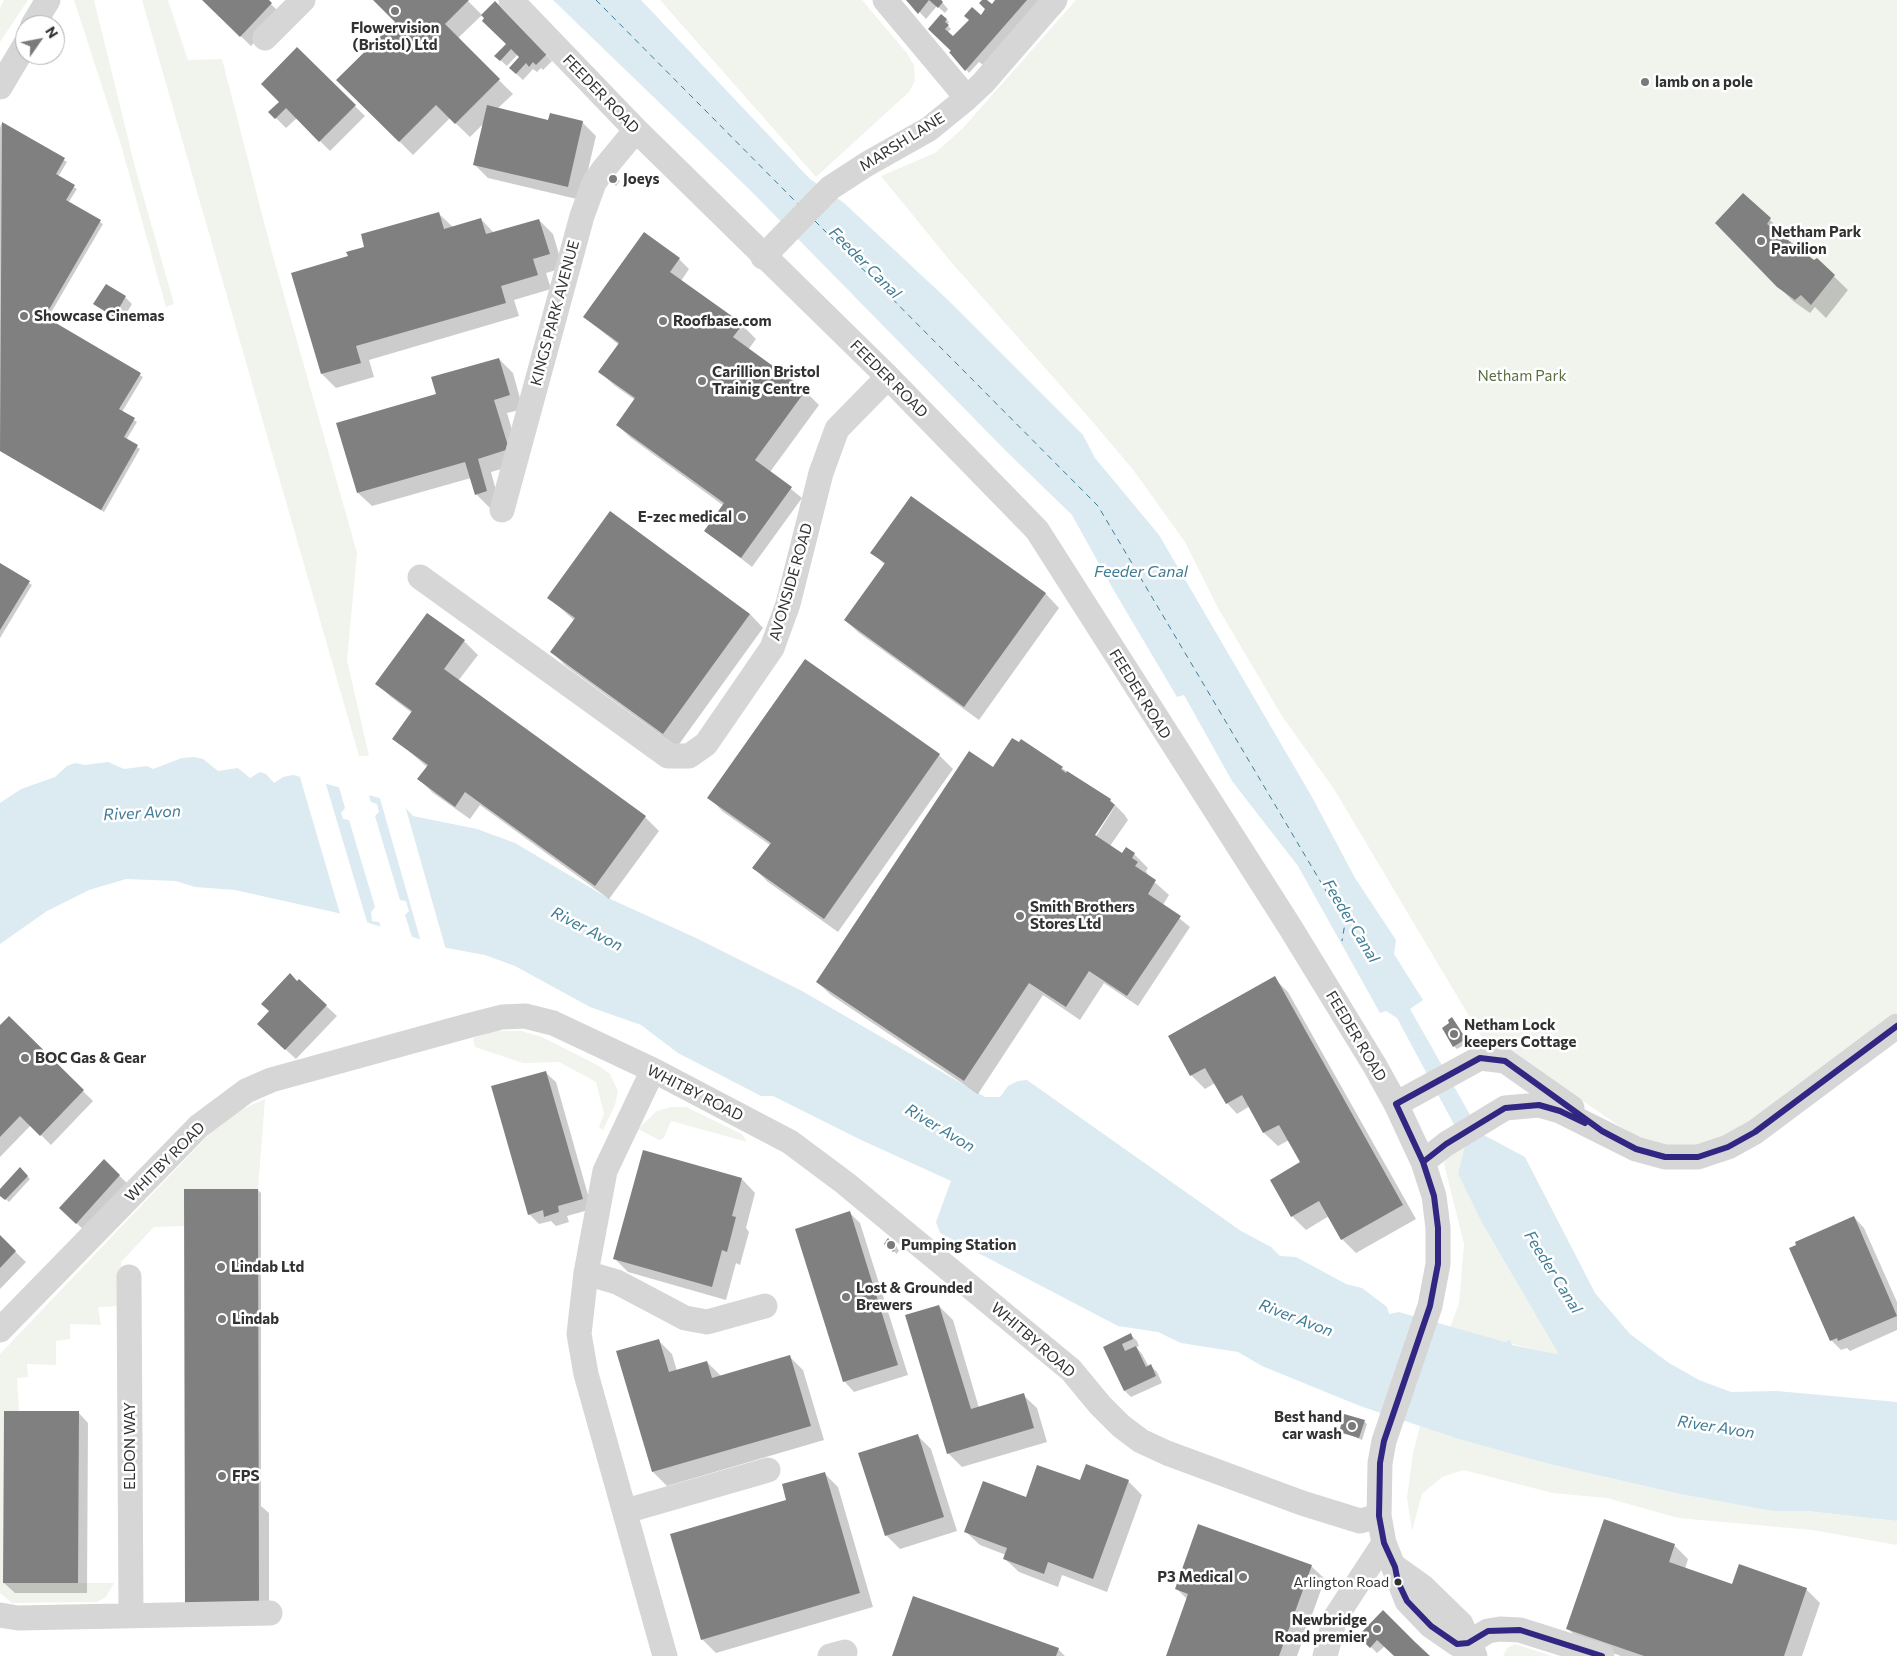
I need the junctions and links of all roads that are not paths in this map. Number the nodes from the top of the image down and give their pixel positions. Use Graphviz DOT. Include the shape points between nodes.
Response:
graph roads {
  1 [pos="48,0"];
  2 [pos="303,0"];
  3 [pos="511,0"];
  4 [pos="885,0"];
  5 [pos="1055,0"];
  6 [pos="39,15"];
  7 [pos="264,38"];
  8 [pos="15,62"];
  9 [pos="0,88"];
  10 [pos="967,98"];
  11 [pos="636,130"];
  12 [pos="764,257"];
  13 [pos="888,377"];
  14 [pos="502,510"];
  15 [pos="420,576"];
  16 [pos="1897,1026"];
  17 [pos="653,1070"];
  18 [pos="1396,1104"];
  19 [pos="1602,1132"];
  20 [pos="1423,1162"];
  21 [pos="586,1273"];
  22 [pos="129,1277"];
  23 [pos="765,1306"];
  24 [pos="0,1330"];
  25 [pos="768,1470"];
  26 [pos="626,1512"];
  27 [pos="1379,1516"];
  28 [pos="1384,1543"];
  29 [pos="270,1612"];
  30 [pos="131,1614"];
  31 [pos="0,1615"];
  32 [pos="1472,1649"];
  33 [pos="665,1656"];
  34 [pos="1325,1656"];
  35 [pos="1602,1656"];
  1 -- 6 [label="street"];
  2 -- 7 [label="street"];
  3 -- 11 [label="street, FEEDER ROAD"];
  4 -- 10 [label="street"];
  5 -- 10 [label="street, MARSH LANE" via="984,83"];
  8 -- 9 [label="street"];
  10 -- 12 [label="street, MARSH LANE" via="929,129 830,188"];
  11 -- 12 [label="street, FEEDER ROAD"];
  11 -- 14 [label="street, KINGS PARK AVENUE" via="599,176 582,216"];
  12 -- 13 [label="street, FEEDER ROAD"];
  13 -- 15 [label="street, AVONSIDE ROAD" via="837,429 821,473 788,604 772,648 706,744 689,756 668,756"];
  13 -- 18 [label="street, FEEDER ROAD" via="1037,530 1290,927"];
  16 -- 19 [label="street" via="1755,1132 1728,1147 1698,1157 1665,1157 1636,1149"];
  17 -- 21 [label="street" via="605,1171"];
  17 -- 24 [label="street, WHITBY ROAD" via="553,1023 525,1016 502,1016 271,1080 246,1091 199,1126"];
  17 -- 27 [label="street, WHITBY ROAD" via="790,1142 845,1183 1071,1370 1100,1405 1141,1441 1166,1454 1302,1503 1360,1521"];
  18 -- 19 [label="street" via="1480,1058 1505,1061"];
  18 -- 20 [label="street, FEEDER ROAD"];
  19 -- 20 [label="street" via="1560,1111 1539,1105 1506,1108 1446,1144"];
  20 -- 27 [label="street, FEEDER ROAD" via="1434,1196 1438,1264 1430,1306 1380,1463"];
  21 -- 23 [label="street" via="617,1282 684,1318 707,1322"];
  21 -- 26 [label="street" via="579,1334 586,1374"];
  22 -- 30 [label="street, ELDON WAY"];
  25 -- 26 [label="street"];
  26 -- 33 [label="street"];
  27 -- 28 [label="street, FEEDER ROAD"];
  28 -- 32 [label="street, FEEDER ROAD" via="1395,1567 1423,1587 1461,1624"];
  28 -- 34 [label="street" via="1335,1618"];
  29 -- 30 [label="street"];
  30 -- 31 [label="street" via="18,1618"];
  32 -- 35 [label="street" via="1488,1631 1520,1630"];
}
